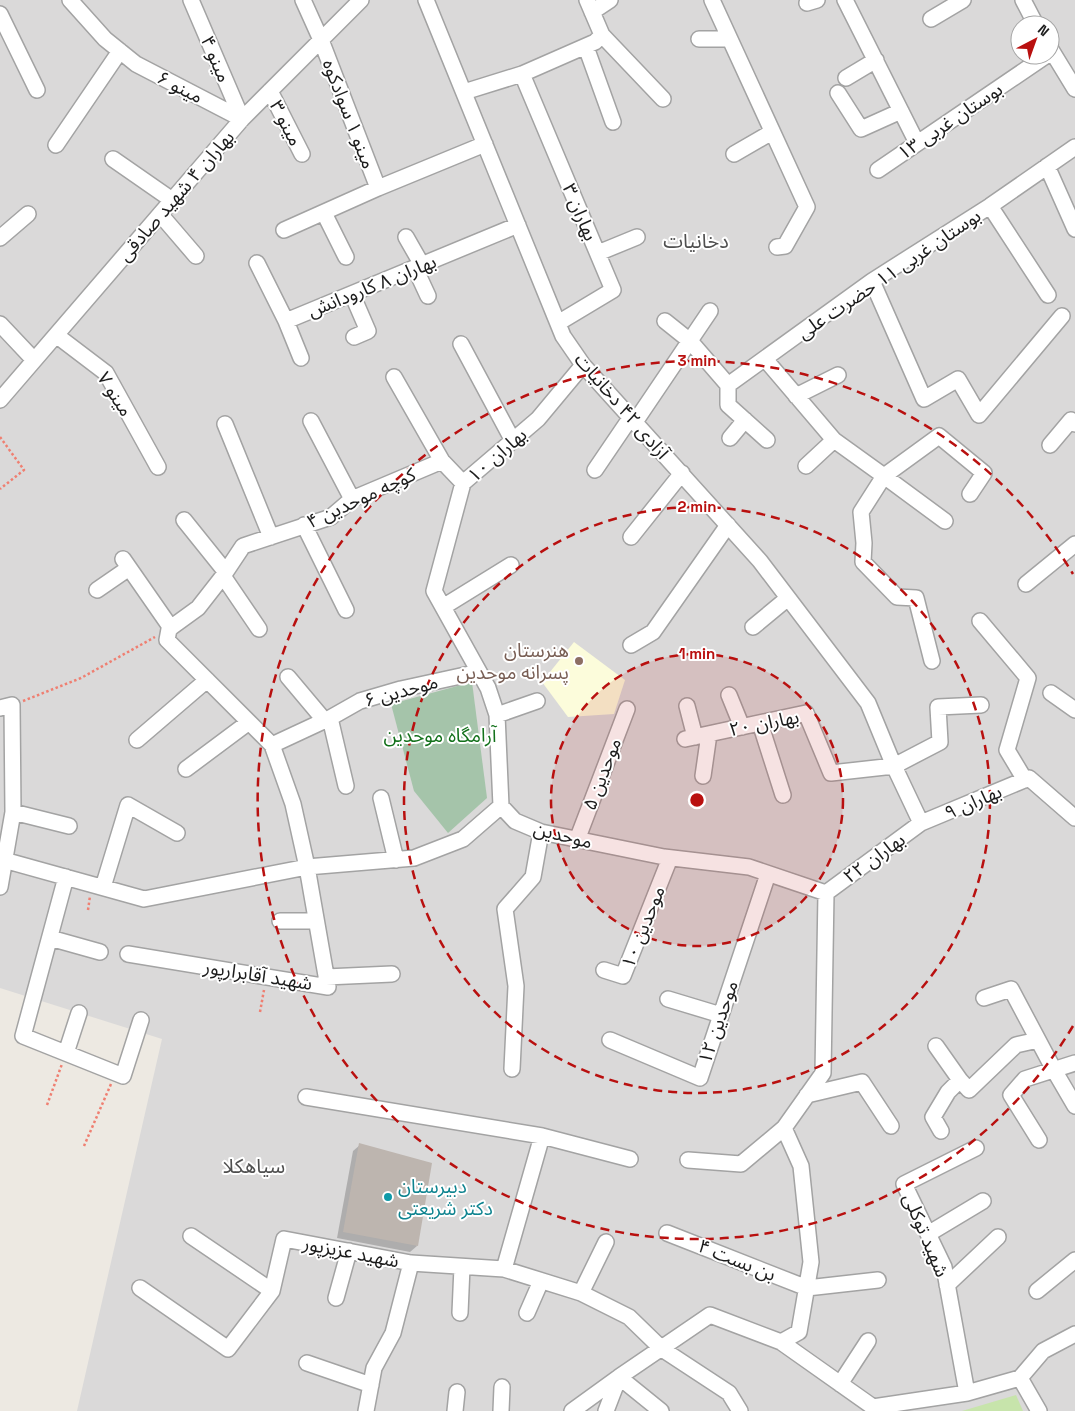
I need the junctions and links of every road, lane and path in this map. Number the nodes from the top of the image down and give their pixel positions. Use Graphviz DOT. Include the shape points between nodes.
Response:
graph roads {
  1 [pos="70,0"];
  2 [pos="191,0"];
  3 [pos="303,0"];
  4 [pos="361,0"];
  5 [pos="426,0"];
  6 [pos="610,0"];
  7 [pos="712,0"];
  8 [pos="845,0"];
  9 [pos="963,0"];
  10 [pos="1023,0"];
  11 [pos="590,6"];
  12 [pos="0,14"];
  13 [pos="1031,15"];
  14 [pos="931,18"];
  15 [pos="602,35"];
  16 [pos="699,39"];
  17 [pos="730,39"];
  18 [pos="321,40"];
  19 [pos="586,47"];
  20 [pos="120,51"];
  21 [pos="876,60"];
  22 [pos="1031,65"];
  23 [pos="1060,65"];
  24 [pos="522,74"];
  25 [pos="846,78"];
  26 [pos="1073,82"];
  27 [pos="37,90"];
  28 [pos="270,91"];
  29 [pos="464,92"];
  30 [pos="838,93"];
  31 [pos="663,99"];
  32 [pos="901,111"];
  33 [pos="242,119"];
  34 [pos="613,122"];
  35 [pos="772,132"];
  36 [pos="917,143"];
  37 [pos="485,144"];
  38 [pos="56,145"];
  39 [pos="1075,147"];
  40 [pos="302,154"];
  41 [pos="734,154"];
  42 [pos="113,159"];
  43 [pos="1047,166"];
  44 [pos="878,170"];
  45 [pos="378,188"];
  46 [pos="172,200"];
  47 [pos="990,206"];
  48 [pos="324,213"];
  49 [pos="28,214"];
  50 [pos="160,214"];
  51 [pos="518,226"];
  52 [pos="1075,229"];
  53 [pos="284,230"];
  54 [pos="406,237"];
  55 [pos="636,237"];
  56 [pos="0,238"];
  57 [pos="777,246"];
  58 [pos="598,253"];
  59 [pos="196,256"];
  60 [pos="346,257"];
  61 [pos="257,263"];
  62 [pos="418,267"];
  63 [pos="872,280"];
  64 [pos="352,294"];
  65 [pos="1048,295"];
  66 [pos="428,296"];
  67 [pos="710,311"];
  68 [pos="1062,316"];
  69 [pos="286,321"];
  70 [pos="665,321"];
  71 [pos="558,323"];
  72 [pos="0,324"];
  73 [pos="56,336"];
  74 [pos="354,337"];
  75 [pos="690,341"];
  76 [pos="461,344"];
  77 [pos="301,358"];
  78 [pos="765,359"];
  79 [pos="34,360"];
  80 [pos="583,365"];
  81 [pos="838,375"];
  82 [pos="394,377"];
  83 [pos="728,385"];
  84 [pos="796,396"];
  85 [pos="0,400"];
  86 [pos="633,419"];
  87 [pos="745,420"];
  88 [pos="1074,420"];
  89 [pos="311,421"];
  90 [pos="225,424"];
  91 [pos="0,437"];
  92 [pos="730,438"];
  93 [pos="767,440"];
  94 [pos="834,440"];
  95 [pos="513,441"];
  96 [pos="1050,445"];
  97 [pos="442,461"];
  98 [pos="806,466"];
  99 [pos="158,467"];
  100 [pos="595,470"];
  101 [pos="682,473"];
  102 [pos="884,476"];
  103 [pos="463,483"];
  104 [pos="0,489"];
  105 [pos="970,494"];
  106 [pos="352,499"];
  107 [pos="184,520"];
  108 [pos="945,522"];
  109 [pos="304,525"];
  110 [pos="728,525"];
  111 [pos="271,536"];
  112 [pos="631,537"];
  113 [pos="1075,544"];
  114 [pos="511,565"];
  115 [pos="224,574"];
  116 [pos="1026,584"];
  117 [pos="97,590"];
  118 [pos="788,598"];
  119 [pos="443,607"];
  120 [pos="346,610"];
  121 [pos="980,621"];
  122 [pos="753,627"];
  123 [pos="170,628"];
  124 [pos="259,629"];
  125 [pos="631,645"];
  126 [pos="932,662"];
  127 [pos="479,672"];
  128 [pos="288,677"];
  129 [pos="207,680"];
  130 [pos="1051,693"];
  131 [pos="729,695"];
  132 [pos="537,701"];
  133 [pos="982,704"];
  134 [pos="687,706"];
  135 [pos="6,707"];
  136 [pos="626,709"];
  137 [pos="1075,710"];
  138 [pos="498,715"];
  139 [pos="327,719"];
  140 [pos="249,722"];
  141 [pos="760,723"];
  142 [pos="742,727"];
  143 [pos="696,737"];
  144 [pos="137,740"];
  145 [pos="272,745"];
  146 [pos="894,766"];
  147 [pos="186,769"];
  148 [pos="702,776"];
  149 [pos="1025,780"];
  150 [pos="346,786"];
  151 [pos="783,795"];
  152 [pos="380,798"];
  153 [pos="501,806"];
  154 [pos="13,812"];
  155 [pos="1075,818"];
  156 [pos="921,823"];
  157 [pos="69,826"];
  158 [pos="541,832"];
  159 [pos="177,833"];
  160 [pos="577,840"];
  161 [pos="670,858"];
  162 [pos="2,860"];
  163 [pos="396,860"];
  164 [pos="307,867"];
  165 [pos="768,874"];
  166 [pos="66,877"];
  167 [pos="0,887"];
  168 [pos="103,887"];
  169 [pos="826,893"];
  170 [pos="280,921"];
  171 [pos="316,921"];
  172 [pos="50,938"];
  173 [pos="100,952"];
  174 [pos="128,954"];
  175 [pos="604,970"];
  176 [pos="392,974"];
  177 [pos="266,976"];
  178 [pos="326,977"];
  179 [pos="984,998"];
  180 [pos="668,999"];
  181 [pos="260,1012"];
  182 [pos="79,1013"];
  183 [pos="721,1015"];
  184 [pos="141,1020"];
  185 [pos="610,1040"];
  186 [pos="1038,1040"];
  187 [pos="936,1046"];
  188 [pos="66,1053"];
  189 [pos="1075,1064"];
  190 [pos="512,1069"];
  191 [pos="1054,1070"];
  192 [pos="116,1073"];
  193 [pos="960,1080"];
  194 [pos="807,1095"];
  195 [pos="306,1097"];
  196 [pos="47,1104"];
  197 [pos="1075,1106"];
  198 [pos="891,1126"];
  199 [pos="784,1128"];
  200 [pos="941,1131"];
  201 [pos="542,1136"];
  202 [pos="1040,1140"];
  203 [pos="84,1146"];
  204 [pos="976,1148"];
  205 [pos="630,1159"];
  206 [pos="688,1160"];
  207 [pos="983,1201"];
  208 [pos="667,1232"];
  209 [pos="928,1234"];
  210 [pos="192,1236"];
  211 [pos="998,1237"];
  212 [pos="606,1242"];
  213 [pos="349,1251"];
  214 [pos="1075,1260"];
  215 [pos="411,1263"];
  216 [pos="462,1266"];
  217 [pos="504,1269"];
  218 [pos="541,1280"];
  219 [pos="878,1280"];
  220 [pos="947,1285"];
  221 [pos="140,1288"];
  222 [pos="807,1288"];
  223 [pos="272,1290"];
  224 [pos="1038,1291"];
  225 [pos="581,1293"];
  226 [pos="336,1298"];
  227 [pos="460,1313"];
  228 [pos="526,1313"];
  229 [pos="1075,1334"];
  230 [pos="868,1341"];
  231 [pos="781,1342"];
  232 [pos="662,1349"];
  233 [pos="307,1364"];
  234 [pos="620,1378"];
  235 [pos="1020,1378"];
  236 [pos="840,1384"];
  237 [pos="371,1385"];
  238 [pos="502,1387"];
  239 [pos="457,1392"];
  240 [pos="967,1394"];
  241 [pos="871,1409"];
  242 [pos="366,1411"];
  243 [pos="455,1411"];
  244 [pos="501,1411"];
  245 [pos="572,1411"];
  246 [pos="606,1411"];
  247 [pos="661,1411"];
  248 [pos="740,1411"];
  249 [pos="1039,1411"];
  1 -- 20 [label="street, مینو ۶" via="104,39"];
  2 -- 33 [label="street, مینو ۴"];
  3 -- 18 [label="street, مینو ۱ سوادکوه"];
  4 -- 18 [label="street, بهاران ۴ شهید صادقی"];
  5 -- 29 [label="street, آزادی ۴۲ دخانیات"];
  6 -- 11 [label="street"];
  7 -- 17 [label="street"];
  8 -- 21 [label="street"];
  9 -- 14 [label="street"];
  10 -- 13 [label="street"];
  11 -- 15 [label="street"];
  12 -- 27 [label="street"];
  15 -- 19 [label="street"];
  15 -- 31 [label="street"];
  16 -- 17 [label="street"];
  17 -- 35 [label="street"];
  18 -- 28 [label="street, بهاران ۴ شهید صادقی"];
  18 -- 45 [label="street, مینو ۱ سوادکوه"];
  19 -- 24 [label="street"];
  19 -- 34 [label="street"];
  20 -- 33 [label="street, مینو ۶" via="136,64"];
  20 -- 38 [label="street"];
  21 -- 25 [label="street"];
  21 -- 32 [label="street"];
  22 -- 36 [label="street, بوستان غربی ۱۳"];
  23 -- 26 [label="street"];
  24 -- 29 [label="street"];
  24 -- 58 [label="street, بهاران ۳"];
  28 -- 33 [label="street, بهاران ۴ شهید صادقی"];
  28 -- 40 [label="street, مینو ۳"];
  29 -- 37 [label="street, آزادی ۴۲ دخانیات"];
  30 -- 32 [label="street" via="861,129"];
  32 -- 36 [label="street"];
  33 -- 46 [label="street, بهاران ۴ شهید صادقی"];
  35 -- 41 [label="street"];
  35 -- 57 [label="street" via="807,207 785,246"];
  36 -- 44 [label="street, بوستان غربی ۱۳"];
  37 -- 45 [label="street"];
  37 -- 51 [label="street, آزادی ۴۲ دخانیات"];
  39 -- 43 [label="street, بوستان غربی ۱۱ حضرت علی"];
  42 -- 46 [label="street"];
  43 -- 47 [label="street, بوستان غربی ۱۱ حضرت علی"];
  43 -- 52 [label="street"];
  45 -- 48 [label="street"];
  46 -- 50 [label="street, بهاران ۴ شهید صادقی"];
  47 -- 63 [label="street, بوستان غربی ۱۱ حضرت علی"];
  47 -- 65 [label="street"];
  48 -- 53 [label="street"];
  48 -- 60 [label="street"];
  49 -- 56 [label="street"];
  50 -- 59 [label="street"];
  50 -- 73 [label="street, بهاران ۴ شهید صادقی"];
  51 -- 62 [label="street, بهاران ۸ کارودانش"];
  51 -- 71 [label="street, آزادی ۴۲ دخانیات"];
  54 -- 62 [label="street"];
  55 -- 58 [label="street"];
  58 -- 71 [label="street, بهاران ۳" via="613,290"];
  61 -- 69 [label="street, بهاران ۸ کارودانش"];
  62 -- 64 [label="street, بهاران ۸ کارودانش"];
  62 -- 66 [label="street"];
  63 -- 68 [label="street" via="924,399 958,379 979,415"];
  63 -- 78 [label="street, بوستان غربی ۱۱ حضرت علی"];
  64 -- 69 [label="street, بهاران ۸ کارودانش"];
  64 -- 74 [label="street" via="368,331"];
  67 -- 75 [label="street"];
  69 -- 77 [label="street"];
  70 -- 75 [label="street"];
  71 -- 80 [label="street, آزادی ۴۲ دخانیات" via="562,336"];
  72 -- 79 [label="street"];
  73 -- 79 [label="street, بهاران ۴ شهید صادقی"];
  73 -- 99 [label="street, مینو ۷" via="106,374"];
  75 -- 83 [label="street"];
  75 -- 86 [label="street"];
  76 -- 95 [label="street"];
  78 -- 83 [label="street, بوستان غربی ۱۱ حضرت علی"];
  78 -- 84 [label="street"];
  79 -- 85 [label="street, بهاران ۴ شهید صادقی"];
  80 -- 86 [label="street, آزادی ۴۲ دخانیات"];
  80 -- 95 [label="street, بهاران ۱۰" via="538,419"];
  81 -- 84 [label="street"];
  82 -- 97 [label="street"];
  83 -- 87 [label="street" via="728,406"];
  84 -- 94 [label="street"];
  86 -- 100 [label="street"];
  86 -- 101 [label="street, آزادی ۴۲ دخانیات"];
  87 -- 92 [label="street"];
  87 -- 93 [label="street"];
  88 -- 96 [label="street"];
  89 -- 106 [label="street"];
  90 -- 111 [label="street"];
  91 -- 104 [label="path" via="24,470"];
  94 -- 98 [label="street"];
  94 -- 102 [label="street"];
  95 -- 103 [label="street, بهاران ۱۰"];
  97 -- 103 [label="street"];
  97 -- 106 [label="street, کوچه موحدین ۴"];
  101 -- 110 [label="street, آزادی ۴۲ دخانیات"];
  101 -- 112 [label="street"];
  102 -- 105 [label="street" via="939,436 984,473"];
  102 -- 108 [label="street"];
  102 -- 126 [label="street" via="861,512 863,562 897,596 916,598"];
  103 -- 119 [label="street, بهاران ۱۰" via="434,590"];
  106 -- 109 [label="street, کوچه موحدین ۴" via="331,517"];
  107 -- 115 [label="street"];
  109 -- 111 [label="street, کوچه موحدین ۴"];
  109 -- 120 [label="street"];
  110 -- 118 [label="street, آزادی ۴۲ دخانیات"];
  110 -- 125 [label="street" via="653,632"];
  111 -- 115 [label="street, کوچه موحدین ۴" via="243,546"];
  113 -- 116 [label="street"];
  114 -- 119 [label="street"];
  115 -- 123 [label="street, کوچه موحدین ۴" via="198,608"];
  115 -- 124 [label="street"];
  117 -- 123 [label="street" via="126,564"];
  118 -- 122 [label="street"];
  118 -- 146 [label="street, آزادی ۴۲ دخانیات" via="868,703"];
  119 -- 127 [label="street"];
  121 -- 149 [label="street" via="1028,678 1007,750"];
  123 -- 129 [label="street" via="167,640"];
  123 -- 135 [label="path" via="81,678"];
  127 -- 138 [label="street"];
  127 -- 139 [label="street, موحدین ۶" via="360,701"];
  128 -- 139 [label="street"];
  129 -- 140 [label="street"];
  129 -- 144 [label="street"];
  130 -- 137 [label="street"];
  131 -- 142 [label="street"];
  132 -- 138 [label="street"];
  133 -- 146 [label="street" via="938,707 940,742"];
  134 -- 143 [label="street"];
  135 -- 154 [label="street"];
  136 -- 160 [label="street, موحدین ۵"];
  138 -- 153 [label="street"];
  139 -- 145 [label="street, موحدین ۶"];
  139 -- 150 [label="street"];
  140 -- 145 [label="street"];
  140 -- 147 [label="street"];
  141 -- 142 [label="street, بهاران ۲۰"];
  141 -- 146 [label="street, بهاران ۲۰" via="806,713 831,773"];
  141 -- 151 [label="street"];
  142 -- 143 [label="street, بهاران ۲۰"];
  143 -- 148 [label="street"];
  145 -- 164 [label="street, شهید آقابرارپور" via="293,804"];
  146 -- 156 [label="street, آزادی ۴۲ دخانیات"];
  149 -- 155 [label="street" via="1030,778"];
  149 -- 156 [label="street, بهاران ۹"];
  152 -- 163 [label="street"];
  153 -- 158 [label="street, موحدین" via="514,821"];
  153 -- 163 [label="street" via="463,840 414,858"];
  154 -- 157 [label="street"];
  154 -- 162 [label="street"];
  156 -- 169 [label="street, بهاران ۲۲"];
  158 -- 160 [label="street, موحدین"];
  158 -- 190 [label="street" via="533,877 505,909 516,986"];
  159 -- 168 [label="street" via="128,805"];
  160 -- 161 [label="street, موحدین"];
  161 -- 165 [label="street, موحدین" via="749,867"];
  161 -- 175 [label="street, موحدین ۱۰" via="624,976"];
  162 -- 166 [label="street"];
  162 -- 167 [label="street"];
  163 -- 164 [label="street"];
  164 -- 168 [label="street" via="144,899"];
  164 -- 171 [label="street, شهید آقابرارپور"];
  165 -- 169 [label="street, موحدین"];
  165 -- 183 [label="street, موحدین ۱۲"];
  166 -- 168 [label="street"];
  166 -- 172 [label="street"];
  169 -- 194 [label="street" via="823,1073"];
  170 -- 171 [label="street"];
  171 -- 178 [label="street, شهید آقابرارپور"];
  172 -- 173 [label="street"];
  172 -- 188 [label="street" via="23,1036"];
  174 -- 177 [label="street, شهید آقابرارپور"];
  176 -- 178 [label="street"];
  177 -- 178 [label="street, شهید آقابرارپور" via="328,987"];
  177 -- 181 [label="path"];
  179 -- 186 [label="street" via="1012,990"];
  180 -- 183 [label="street"];
  182 -- 188 [label="street"];
  183 -- 185 [label="street, موحدین ۱۲" via="700,1078"];
  184 -- 192 [label="street" via="123,1076"];
  186 -- 191 [label="street"];
  186 -- 193 [label="street" via="1016,1045 969,1090"];
  187 -- 193 [label="street"];
  188 -- 192 [label="street"];
  188 -- 196 [label="path"];
  189 -- 191 [label="street"];
  191 -- 197 [label="street"];
  191 -- 202 [label="street" via="1025,1079 1011,1095"];
  192 -- 203 [label="path"];
  193 -- 200 [label="street" via="948,1092 933,1117"];
  194 -- 198 [label="street" via="862,1082"];
  194 -- 199 [label="street"];
  195 -- 201 [label="street"];
  199 -- 206 [label="street" via="741,1164"];
  199 -- 222 [label="street" via="801,1166 811,1262"];
  201 -- 205 [label="street"];
  201 -- 217 [label="street"];
  204 -- 209 [label="street, شهید توکلی" via="904,1184"];
  207 -- 209 [label="street"];
  208 -- 222 [label="street, بن بست ۴"];
  209 -- 220 [label="street, شهید توکلی" via="944,1267"];
  210 -- 223 [label="street"];
  211 -- 220 [label="street"];
  212 -- 225 [label="street"];
  213 -- 215 [label="street, شهید عزیزپور"];
  213 -- 223 [label="street, شهید عزیزپور" via="284,1239"];
  213 -- 226 [label="street"];
  214 -- 224 [label="street"];
  215 -- 216 [label="street, شهید عزیزپور"];
  215 -- 237 [label="street" via="393,1333 374,1368"];
  216 -- 217 [label="street, شهید عزیزپور"];
  216 -- 227 [label="street"];
  217 -- 218 [label="street, شهید عزیزپور"];
  218 -- 225 [label="street, شهید عزیزپور"];
  218 -- 228 [label="street"];
  219 -- 222 [label="street"];
  220 -- 240 [label="street, شهید توکلی"];
  221 -- 223 [label="street, شهید عزیزپور" via="228,1349"];
  222 -- 231 [label="street" via="799,1332"];
  225 -- 232 [label="street, شهید عزیزپور" via="629,1317"];
  229 -- 235 [label="street" via="1043,1351"];
  230 -- 236 [label="street"];
  231 -- 232 [label="street" via="710,1315"];
  231 -- 236 [label="street"];
  232 -- 234 [label="street"];
  232 -- 248 [label="street, شهید عزیزپور" via="729,1393"];
  233 -- 237 [label="street"];
  234 -- 245 [label="street"];
  234 -- 246 [label="street"];
  234 -- 247 [label="street"];
  235 -- 240 [label="street"];
  235 -- 249 [label="street"];
  236 -- 241 [label="street"];
  237 -- 242 [label="street"];
  238 -- 244 [label="street"];
  239 -- 243 [label="street"];
  240 -- 241 [label="street"];
}
